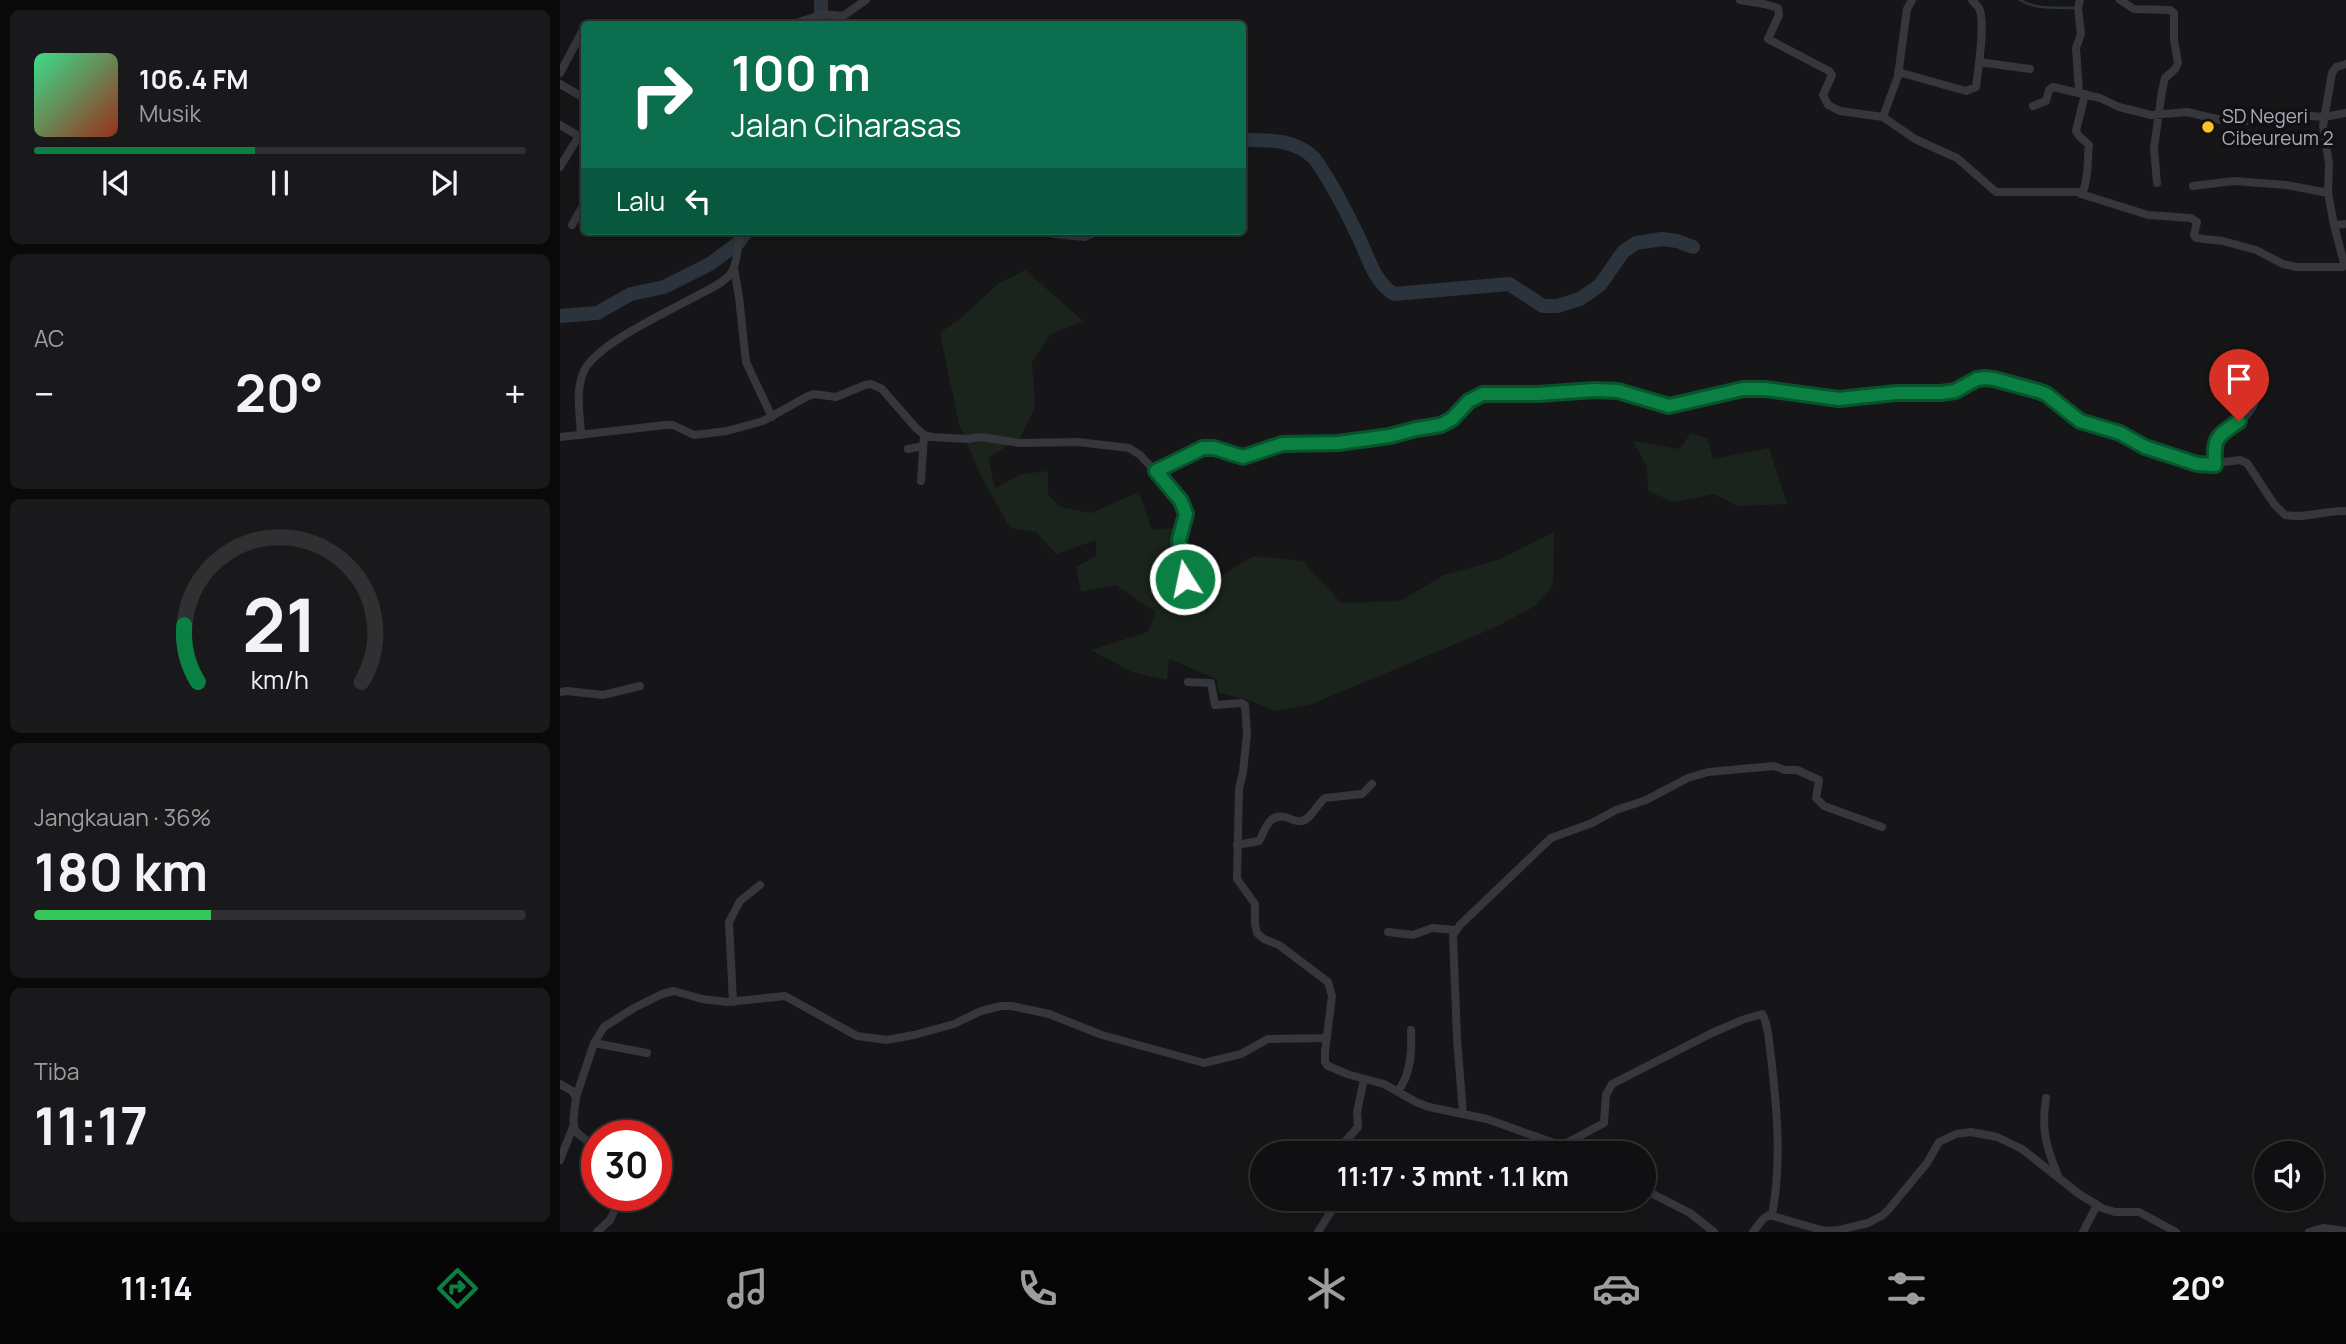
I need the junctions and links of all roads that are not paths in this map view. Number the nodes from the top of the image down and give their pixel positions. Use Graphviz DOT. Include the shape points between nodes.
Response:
graph roads {
  1 [pos="866,0"];
  2 [pos="1911,0"];
  3 [pos="1972,0"];
  4 [pos="2080,0"];
  5 [pos="2120,0"];
  6 [pos="1746,1"];
  7 [pos="800,21"];
  8 [pos="581,35"];
  9 [pos="1979,62"];
  10 [pos="2346,63"];
  11 [pos="2031,69"];
  12 [pos="1898,72"];
  13 [pos="560,73"];
  14 [pos="560,84"];
  15 [pos="2082,93"];
  16 [pos="581,96"];
  17 [pos="2033,106"];
  18 [pos="2346,113"];
  19 [pos="2158,115"];
  20 [pos="1883,117"];
  21 [pos="2323,117"];
  22 [pos="560,125"];
  23 [pos="581,137"];
  24 [pos="581,139"];
  25 [pos="560,167"];
  26 [pos="2157,183"];
  27 [pos="2193,186"];
  28 [pos="2328,193"];
  29 [pos="2081,194"];
  30 [pos="581,209"];
  31 [pos="2346,224"];
  32 [pos="572,225"];
  33 [pos="2334,225"];
  34 [pos="739,235"];
  35 [pos="734,268"];
  36 [pos="2262,384"];
  37 [pos="772,417"];
  38 [pos="581,435"];
  39 [pos="924,435"];
  40 [pos="560,437"];
  41 [pos="923,446"];
  42 [pos="908,449"];
  43 [pos="2215,465"];
  44 [pos="1156,471"];
  45 [pos="921,481"];
  46 [pos="2346,511"];
  47 [pos="1185,579"];
  48 [pos="1188,682"];
  49 [pos="640,686"];
  50 [pos="560,692"];
  51 [pos="1372,784"];
  52 [pos="1882,827"];
  53 [pos="1237,845"];
  54 [pos="760,885"];
  55 [pos="1455,930"];
  56 [pos="1388,932"];
  57 [pos="733,1002"];
  58 [pos="1411,1030"];
  59 [pos="1327,1038"];
  60 [pos="594,1043"];
  61 [pos="647,1053"];
  62 [pos="1364,1079"];
  63 [pos="560,1084"];
  64 [pos="1398,1091"];
  65 [pos="576,1097"];
  66 [pos="2046,1098"];
  67 [pos="1462,1114"];
  68 [pos="573,1127"];
  69 [pos="581,1138"];
  70 [pos="1346,1141"];
  71 [pos="1547,1141"];
  72 [pos="1570,1141"];
  73 [pos="560,1160"];
  74 [pos="2059,1179"];
  75 [pos="1656,1196"];
  76 [pos="2096,1205"];
  77 [pos="614,1211"];
  78 [pos="1331,1211"];
  79 [pos="1772,1215"];
  80 [pos="2084,1228"];
  81 [pos="2346,1231"];
  82 [pos="597,1232"];
  83 [pos="1318,1232"];
  84 [pos="1714,1232"];
  85 [pos="1753,1232"];
  86 [pos="2176,1232"];
  87 [pos="2309,1232"];
  1 -- 7 [label="street" via="843,16 823,14"];
  2 -- 12 [label="street"];
  3 -- 9 [label="street" via="1979,12"];
  4 -- 15 [label="street" via="2081,34 2076,48"];
  5 -- 19 [label="street" via="2131,8 2174,13 2178,63 2164,80"];
  6 -- 20 [label="street" via="1778,8 1770,42 1829,71 1832,75 1824,95 1828,105"];
  8 -- 13 [label="street"];
  9 -- 11 [label="street"];
  9 -- 12 [label="street" via="1972,90"];
  10 -- 21 [label="street" via="2332,73"];
  12 -- 20 [label="street"];
  14 -- 16 [label="street"];
  15 -- 17 [label="street" via="2053,87 2046,101"];
  15 -- 19 [label="street"];
  15 -- 29 [label="street" via="2076,131 2089,145 2090,165"];
  18 -- 21 [label="street"];
  19 -- 21 [label="street" via="2187,112 2227,121 2303,114"];
  19 -- 26 [label="street"];
  20 -- 29 [label="street" via="1915,139 1957,158 1996,192"];
  21 -- 28 [label="street"];
  22 -- 23 [label="street"];
  24 -- 25 [label="street"];
  27 -- 28 [label="street" via="2234,181"];
  28 -- 33 [label="street"];
  29 -- 33 [label="street" via="2148,215 2191,218 2197,222 2196,238 2256,250 2296,267 2343,267"];
  30 -- 32 [label="street"];
  31 -- 33 [label="street"];
  34 -- 35 [label="street"];
  35 -- 37 [label="street" via="746,362"];
  35 -- 38 [label="street" via="713,287 620,339 588,364 580,384"];
  36 -- 43 [label="street" via="2249,412 2218,436"];
  37 -- 38 [label="street" via="703,435 673,425"];
  37 -- 39 [label="street" via="807,396 836,397 871,384 882,389"];
  38 -- 40 [label="street"];
  39 -- 41 [label="street"];
  39 -- 44 [label="street" via="1122,446 1134,450"];
  41 -- 42 [label="street"];
  41 -- 45 [label="street"];
  43 -- 44 [label="street" via="2197,464 2145,447 2120,433 2080,421 2046,394 1985,378 1941,393 1839,399 1743,389 1669,406 1618,391 1483,394 1441,425 1338,443 1282,444 1243,457 1203,448"];
  43 -- 46 [label="street" via="2240,460 2249,463 2285,515"];
  44 -- 47 [label="street" via="1186,514 1179,540"];
  48 -- 53 [label="street" via="1211,683 1215,705 1245,705 1246,751"];
  49 -- 50 [label="street" via="604,695"];
  51 -- 53 [label="street" via="1362,794 1325,798 1301,821 1270,820 1258,842"];
  52 -- 55 [label="street" via="1824,806 1816,798 1819,780 1797,770 1774,766 1708,772 1551,838"];
  53 -- 59 [label="street" via="1237,879 1255,904 1257,933 1328,982 1332,996"];
  54 -- 57 [label="street" via="740,901 729,922"];
  55 -- 56 [label="street" via="1432,928 1413,935"];
  55 -- 67 [label="street"];
  57 -- 59 [label="street" via="785,996 857,1036 887,1040 954,1024 991,1008 1012,1006 1204,1063 1241,1055 1268,1039"];
  57 -- 60 [label="street" via="668,992 610,1022"];
  58 -- 64 [label="street" via="1410,1063"];
  59 -- 62 [label="street" via="1328,1066"];
  60 -- 61 [label="street"];
  60 -- 65 [label="street"];
  62 -- 64 [label="street"];
  62 -- 70 [label="street" via="1358,1127"];
  63 -- 65 [label="street"];
  64 -- 67 [label="street" via="1429,1107"];
  65 -- 68 [label="street"];
  66 -- 74 [label="street" via="2044,1138"];
  67 -- 71 [label="street"];
  68 -- 69 [label="street"];
  68 -- 73 [label="street"];
  72 -- 79 [label="street" via="1604,1122 1606,1095 1612,1084 1713,1033 1762,1014 1778,1133"];
  74 -- 76 [label="street"];
  74 -- 79 [label="street" via="2016,1145 1997,1137 1964,1133 1939,1142 1889,1209 1868,1223 1825,1231"];
  75 -- 84 [label="street"];
  76 -- 80 [label="street"];
  76 -- 86 [label="street" via="2115,1212 2138,1212"];
  77 -- 82 [label="street"];
  78 -- 83 [label="street"];
  79 -- 85 [label="street"];
  81 -- 87 [label="street"];
}
